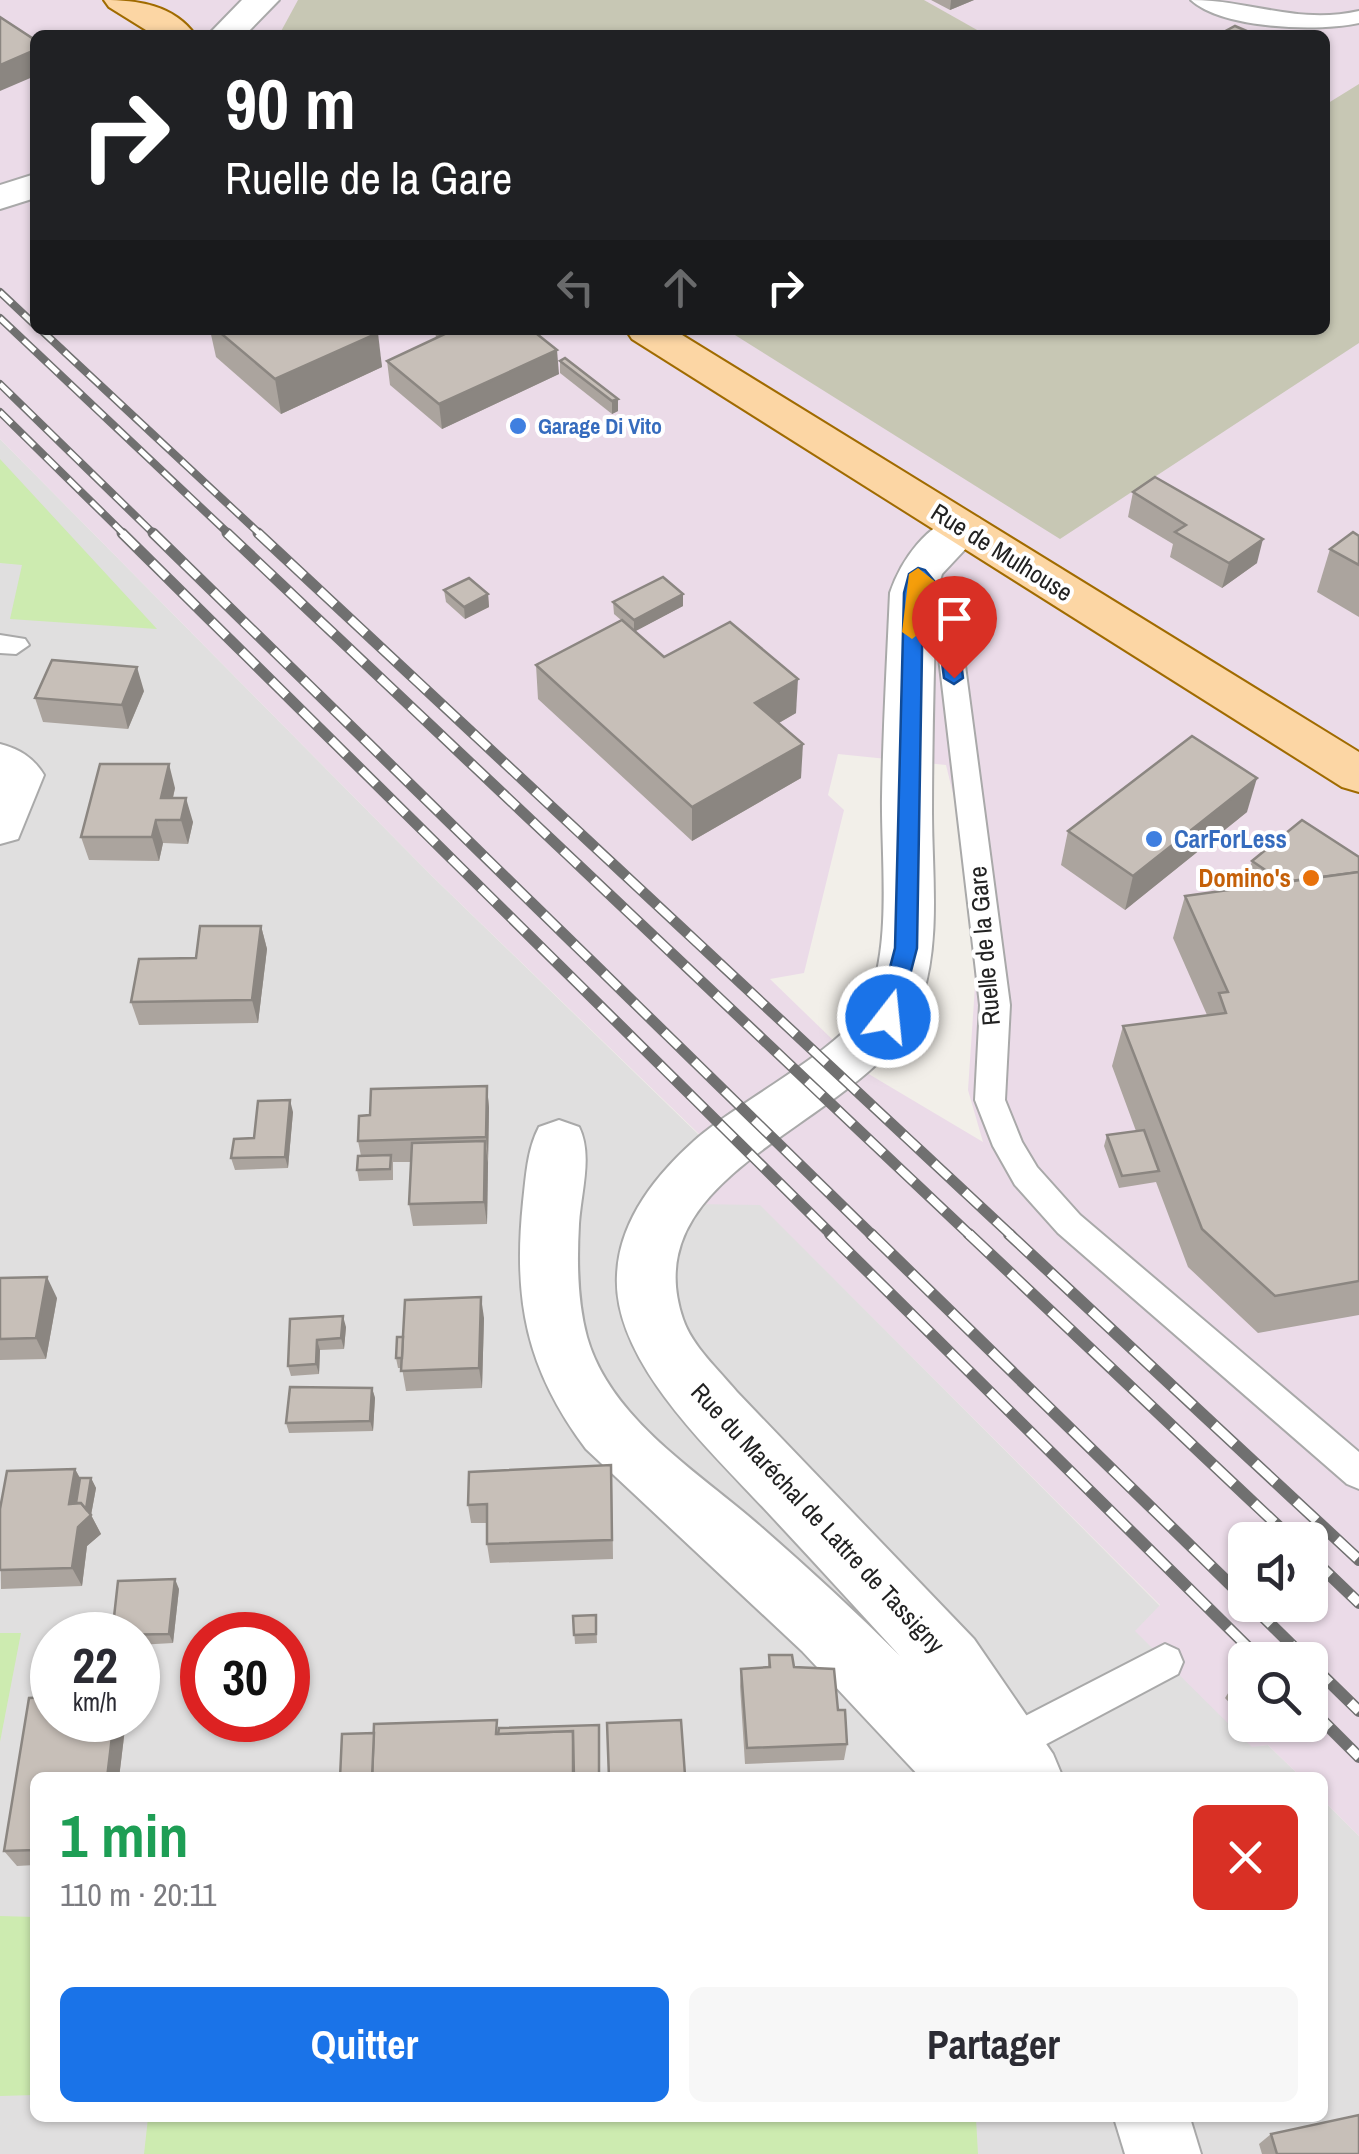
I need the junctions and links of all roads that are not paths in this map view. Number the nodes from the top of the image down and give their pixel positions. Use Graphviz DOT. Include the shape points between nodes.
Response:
graph roads {
  1 [pos="121,0"];
  2 [pos="262,0"];
  3 [pos="1200,0"];
  4 [pos="1359,17"];
  5 [pos="170,30"];
  6 [pos="230,30"];
  7 [pos="30,188"];
  8 [pos="0,198"];
  9 [pos="654,335"];
  10 [pos="963,528"];
  11 [pos="918,574"];
  12 [pos="0,760"];
  13 [pos="1359,774"];
  14 [pos="0,826"];
  15 [pos="559,1142"];
  16 [pos="1359,1473"];
  17 [pos="1165,1662"];
  18 [pos="1002,1766"];
  19 [pos="1153,2122"];
  20 [pos="1163,2154"];
  1 -- 5 [label="main road"];
  2 -- 6 [label="street"];
  3 -- 4 [label="lane" via="1274,18"];
  7 -- 8 [label="street"];
  9 -- 10 [label="main road, Rue de Mulhouse"];
  10 -- 11 [label="street"];
  10 -- 13 [label="main road, Rue de Mulhouse"];
  11 -- 16 [label="lane, Ruelle de la Gare" via="944,605 995,1005 990,1100 1008,1146 1070,1224"];
  11 -- 18 [label="street, Rue du Maréchal de Lattre de Tassigny" via="906,948 895,999 888,1017 852,1056 715,1155 676,1193 653,1238 647,1278 652,1318 682,1369 950,1662"];
  12 -- 14 [label="street" via="19,775"];
  15 -- 18 [label="street" via="550,1228 552,1304 558,1340 587,1402 640,1463 878,1678"];
  17 -- 18 [label="lane"];
  19 -- 20 [label="street"];
}
